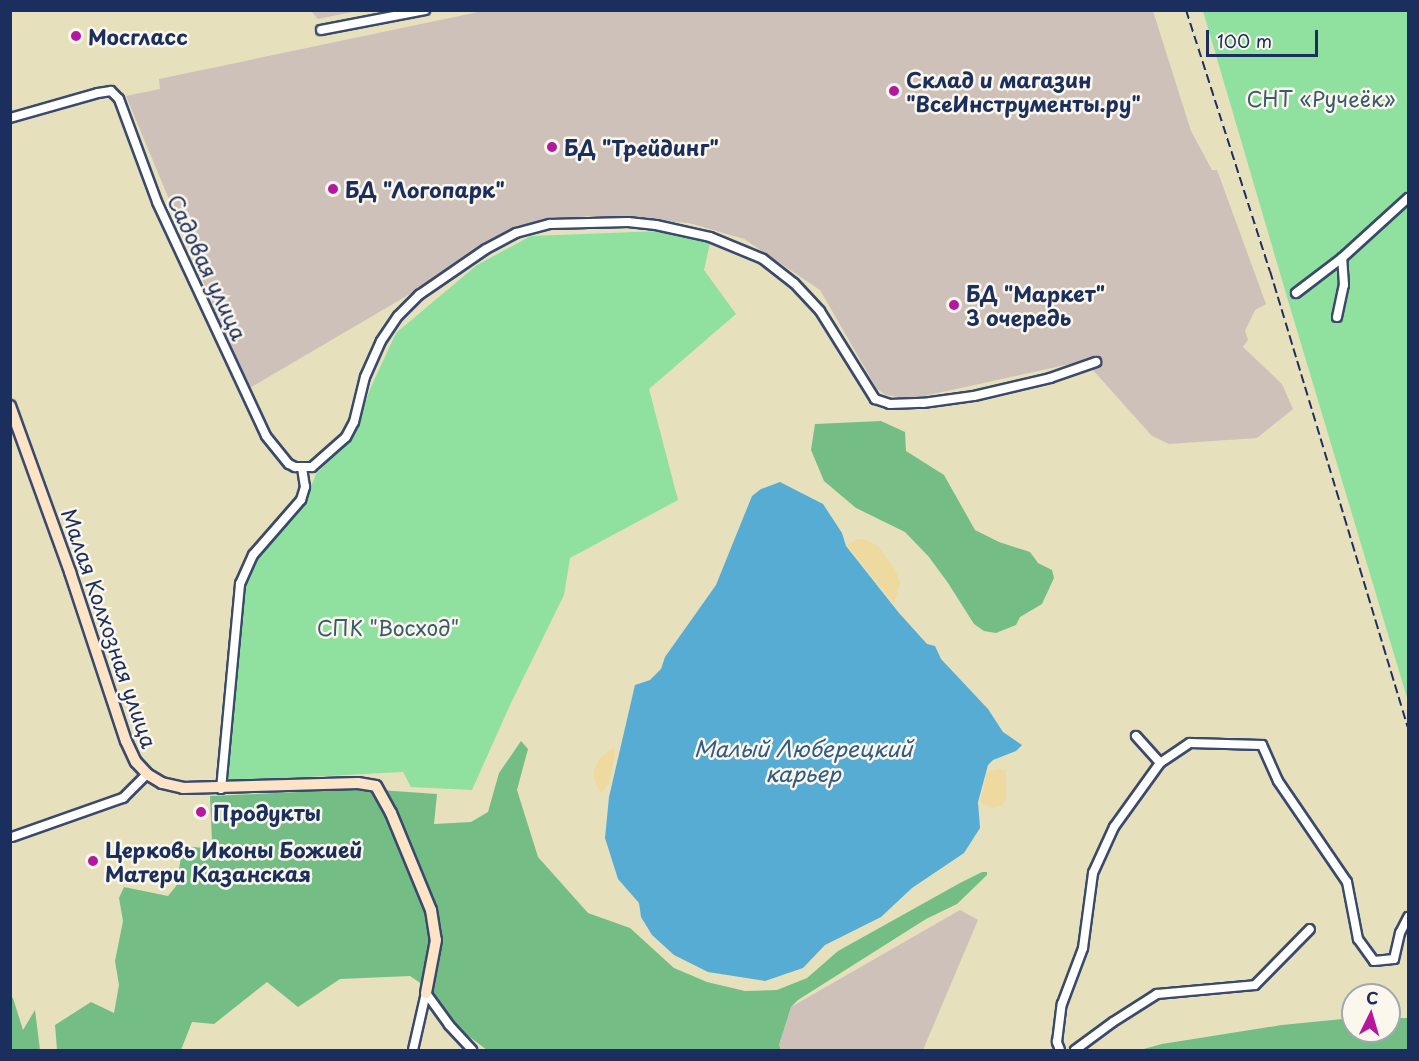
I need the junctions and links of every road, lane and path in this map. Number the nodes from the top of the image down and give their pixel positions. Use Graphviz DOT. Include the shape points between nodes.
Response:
graph roads {
  1 [pos="425,10"];
  2 [pos="321,30"];
  3 [pos="10,118"];
  4 [pos="1408,198"];
  5 [pos="1342,258"];
  6 [pos="1296,293"];
  7 [pos="1337,318"];
  8 [pos="1096,362"];
  9 [pos="10,406"];
  10 [pos="302,468"];
  11 [pos="1136,736"];
  12 [pos="1160,763"];
  13 [pos="147,774"];
  14 [pos="221,789"];
  15 [pos="12,837"];
  16 [pos="1408,917"];
  17 [pos="1310,929"];
  18 [pos="426,993"];
  19 [pos="413,1050"];
  20 [pos="472,1050"];
  21 [pos="1060,1050"];
  22 [pos="1075,1050"];
  1 -- 2 [label="street"];
  3 -- 10 [label="street, Садовая улица" via="111,91 119,99 157,202 266,436 289,464"];
  4 -- 5 [label="street"];
  5 -- 6 [label="street"];
  5 -- 7 [label="street" via="1344,285"];
  8 -- 10 [label="street" via="1050,378 974,396 890,404 875,399 820,311 794,283 763,259 710,237 656,225 550,224 516,233 486,249 412,302 381,341 346,437 312,467"];
  9 -- 13 [label="street, Малая Колхозная улица" via="126,741"];
  10 -- 14 [label="street" via="302,500 253,555 240,584"];
  11 -- 12 [label="street"];
  12 -- 16 [label="street" via="1190,743 1262,745 1278,781 1347,882 1358,939 1374,961 1394,958"];
  12 -- 21 [label="street" via="1114,827 1093,873 1083,948 1062,1004 1057,1042"];
  13 -- 14 [label="street, Малая Колхозная улица" via="183,788"];
  13 -- 15 [label="street" via="117,801"];
  14 -- 18 [label="street, Малая Колхозная улица" via="358,783 375,786 391,813 433,918 436,940"];
  17 -- 22 [label="street" via="1255,985 1158,994"];
  18 -- 19 [label="street"];
  18 -- 20 [label="street"];
}
